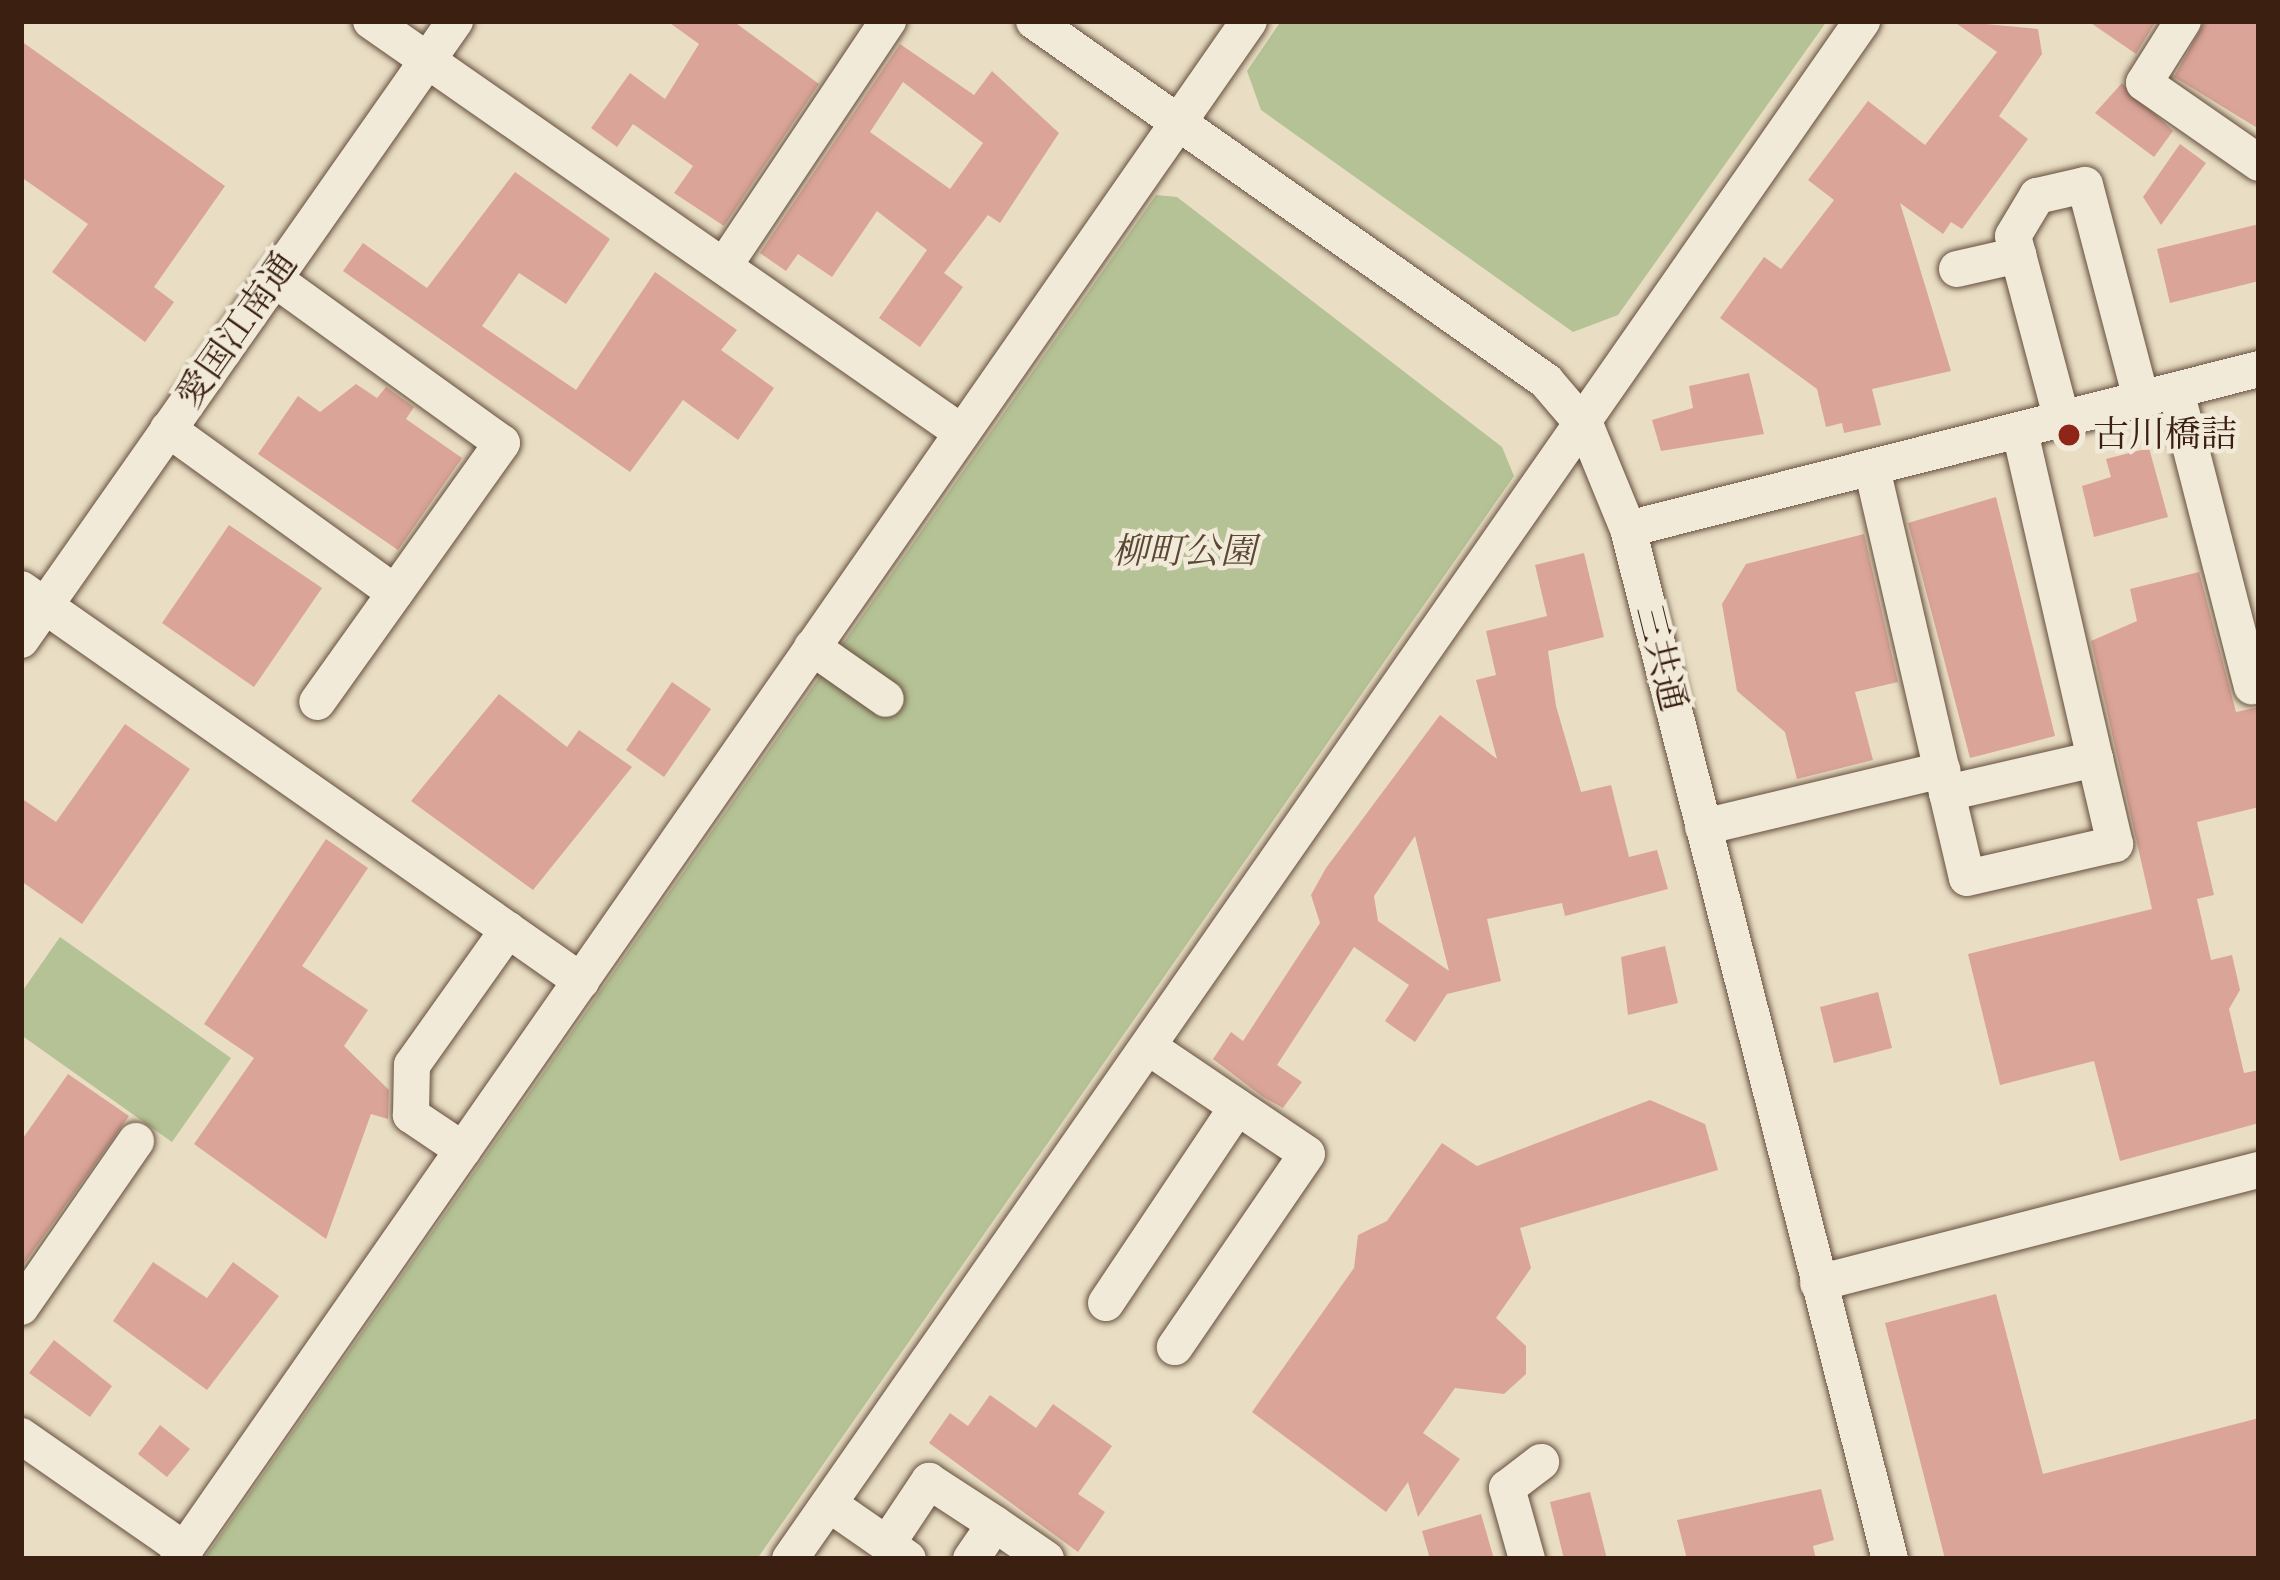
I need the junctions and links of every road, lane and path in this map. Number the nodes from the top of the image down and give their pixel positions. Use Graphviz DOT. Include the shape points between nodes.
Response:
graph roads {
  1 [pos="371,21"];
  2 [pos="454,21"];
  3 [pos="888,21"];
  4 [pos="1034,21"];
  5 [pos="1250,21"];
  6 [pos="1862,21"];
  7 [pos="2183,21"];
  8 [pos="427,60"];
  9 [pos="1179,124"];
  10 [pos="2259,163"];
  11 [pos="2018,255"];
  12 [pos="724,266"];
  13 [pos="1957,268"];
  14 [pos="272,278"];
  15 [pos="2259,369"];
  16 [pos="2159,395"];
  17 [pos="2062,420"];
  18 [pos="168,429"];
  19 [pos="1587,429"];
  20 [pos="2020,431"];
  21 [pos="961,432"];
  22 [pos="1872,468"];
  23 [pos="1628,529"];
  24 [pos="395,593"];
  25 [pos="33,598"];
  26 [pos="21,640"];
  27 [pos="812,647"];
  28 [pos="2252,686"];
  29 [pos="886,700"];
  30 [pos="317,702"];
  31 [pos="2095,759"];
  32 [pos="1944,782"];
  33 [pos="1703,827"];
  34 [pos="508,930"];
  35 [pos="581,981"];
  36 [pos="1150,1048"];
  37 [pos="1237,1106"];
  38 [pos="136,1141"];
  39 [pos="463,1150"];
  40 [pos="2259,1170"];
  41 [pos="1818,1283"];
  42 [pos="1106,1303"];
  43 [pos="21,1307"];
  44 [pos="1175,1347"];
  45 [pos="21,1436"];
  46 [pos="1541,1462"];
  47 [pos="829,1504"];
  48 [pos="995,1524"];
  49 [pos="898,1552"];
  50 [pos="182,1555"];
  51 [pos="790,1559"];
  52 [pos="971,1559"];
  53 [pos="1046,1559"];
  54 [pos="1527,1559"];
  55 [pos="1890,1559"];
  1 -- 8 [label="street"];
  2 -- 8 [label="street, 愛国江南通"];
  3 -- 12 [label="street"];
  4 -- 9 [label="street, 三共通"];
  5 -- 9 [label="street"];
  6 -- 19 [label="street" via="1624,356"];
  7 -- 10 [label="street" via="2144,82"];
  8 -- 12 [label="street"];
  8 -- 14 [label="street, 愛国江南通"];
  9 -- 19 [label="street, 三共通" via="1546,381"];
  9 -- 21 [label="street"];
  11 -- 13 [label="street"];
  11 -- 16 [label="street" via="2013,236 2037,196 2085,184"];
  11 -- 17 [label="street"];
  12 -- 21 [label="street"];
  14 -- 18 [label="street, 愛国江南通"];
  14 -- 24 [label="street" via="502,443"];
  15 -- 16 [label="street"];
  16 -- 17 [label="street"];
  16 -- 28 [label="street"];
  17 -- 20 [label="street"];
  18 -- 24 [label="street"];
  18 -- 25 [label="street, 愛国江南通"];
  19 -- 23 [label="street, 三共通"];
  19 -- 36 [label="street"];
  20 -- 22 [label="street"];
  20 -- 31 [label="street"];
  21 -- 27 [label="street"];
  22 -- 23 [label="street"];
  22 -- 32 [label="street"];
  23 -- 33 [label="street, 三共通"];
  24 -- 30 [label="street"];
  25 -- 26 [label="street, 愛国江南通"];
  25 -- 34 [label="street"];
  27 -- 29 [label="street"];
  27 -- 35 [label="street"];
  31 -- 32 [label="street"];
  31 -- 32 [label="street" via="2115,844 1967,878"];
  32 -- 33 [label="street"];
  33 -- 41 [label="street, 三共通"];
  34 -- 35 [label="street"];
  34 -- 39 [label="street" via="412,1065 411,1115"];
  35 -- 39 [label="street"];
  36 -- 37 [label="street"];
  36 -- 47 [label="street"];
  37 -- 42 [label="street"];
  37 -- 44 [label="street" via="1307,1154"];
  38 -- 43 [label="street"];
  39 -- 50 [label="street"];
  40 -- 41 [label="street"];
  41 -- 55 [label="street, 三共通"];
  45 -- 50 [label="street"];
  46 -- 54 [label="street" via="1507,1488"];
  47 -- 49 [label="street"];
  47 -- 51 [label="street"];
  48 -- 49 [label="street" via="929,1481"];
  48 -- 52 [label="street"];
  48 -- 53 [label="street"];
}
